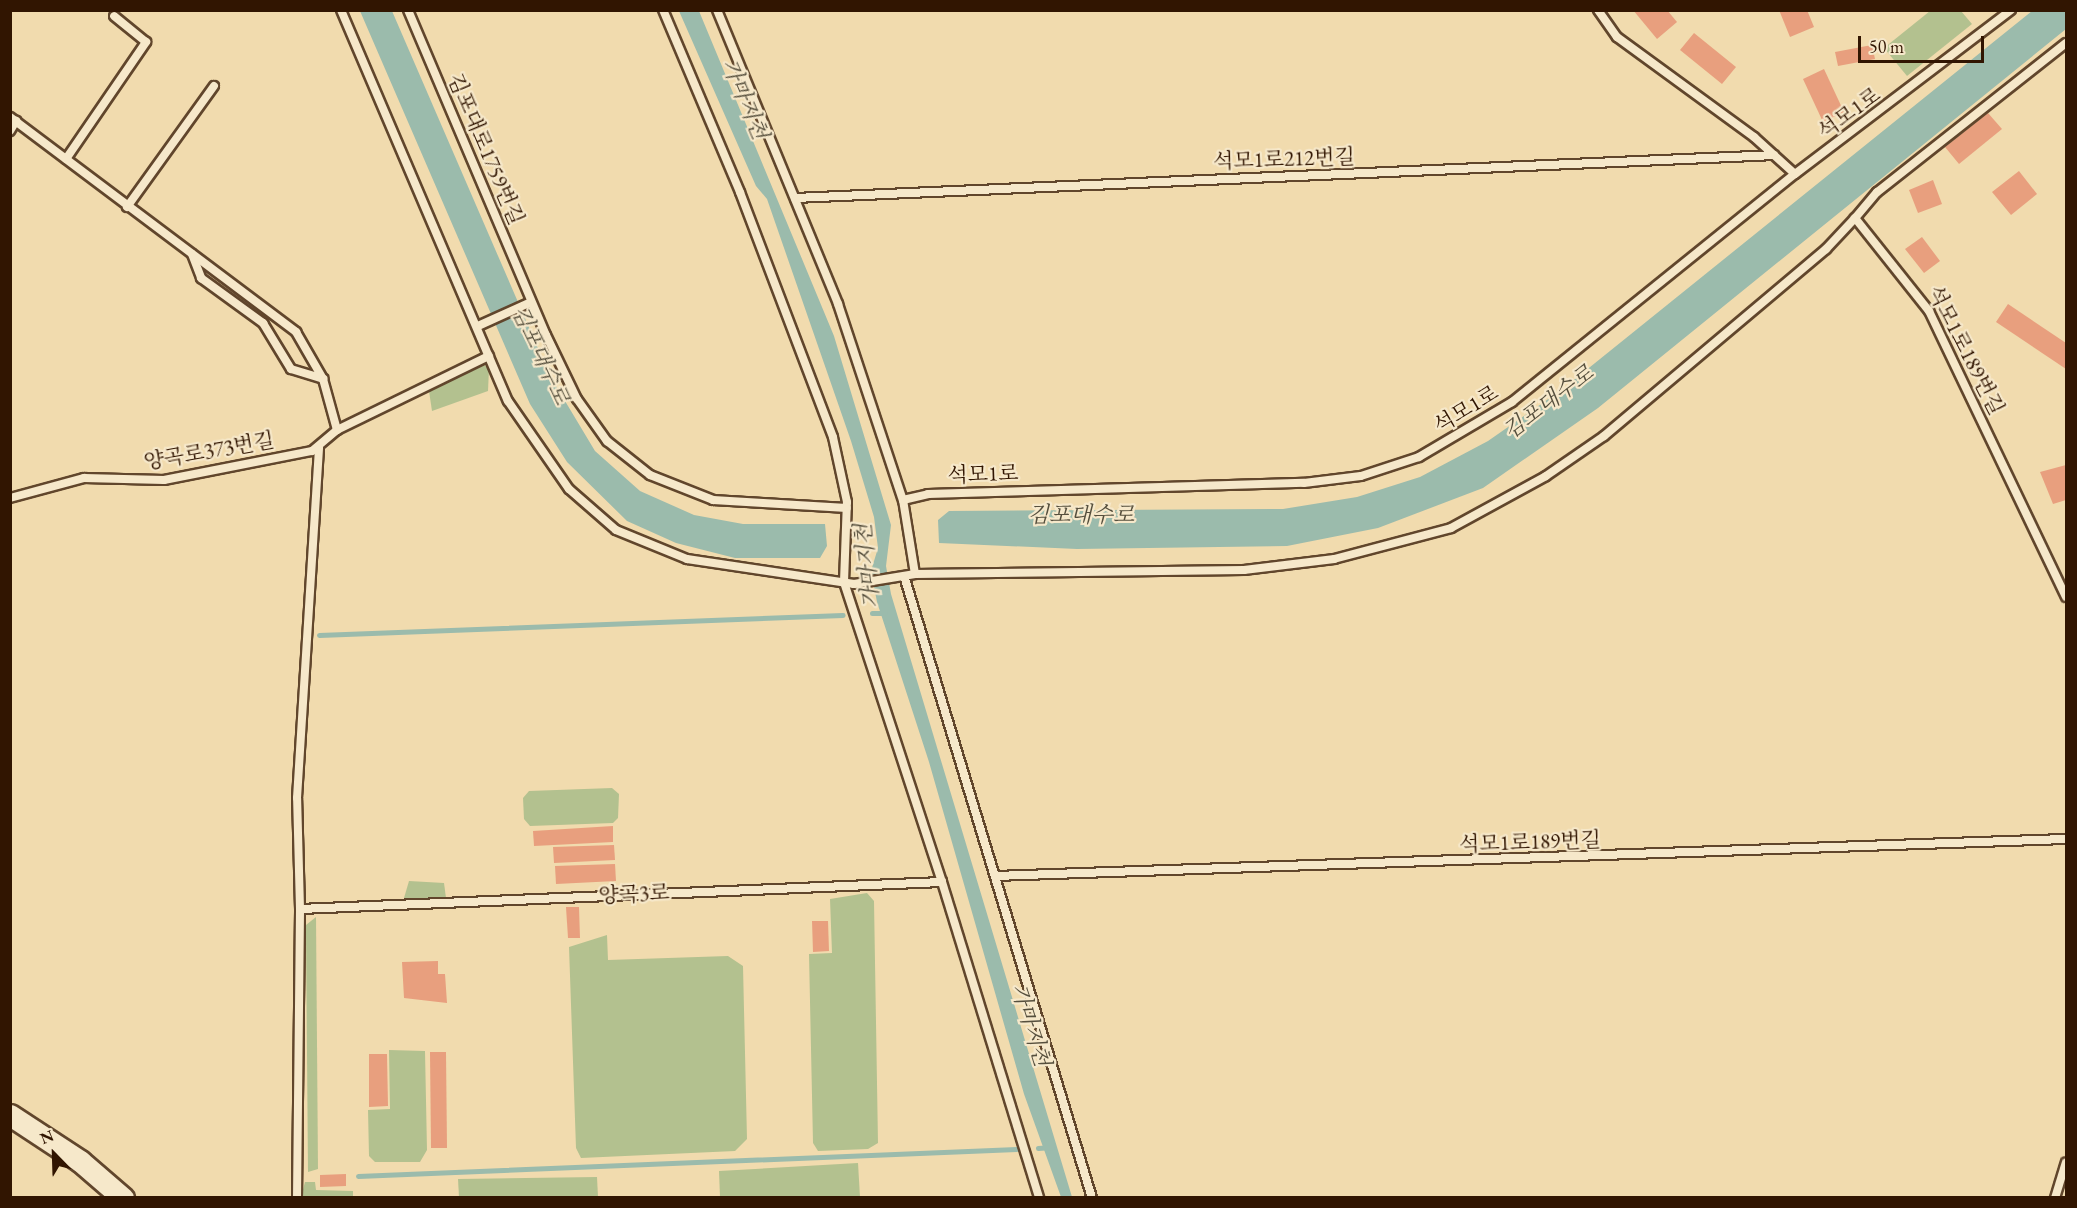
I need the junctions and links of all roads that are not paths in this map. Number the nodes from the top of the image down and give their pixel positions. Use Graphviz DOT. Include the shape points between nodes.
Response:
graph roads {
  1 [pos="341,10"];
  2 [pos="408,10"];
  3 [pos="663,10"];
  4 [pos="717,10"];
  5 [pos="1598,10"];
  6 [pos="2011,10"];
  7 [pos="114,16"];
  8 [pos="2067,44"];
  9 [pos="214,86"];
  10 [pos="13,118"];
  11 [pos="10,131"];
  12 [pos="1774,155"];
  13 [pos="66,159"];
  14 [pos="1795,174"];
  15 [pos="795,198"];
  16 [pos="127,207"];
  17 [pos="1855,218"];
  18 [pos="192,254"];
  19 [pos="527,304"];
  20 [pos="481,324"];
  21 [pos="489,356"];
  22 [pos="323,379"];
  23 [pos="337,430"];
  24 [pos="319,448"];
  25 [pos="10,498"];
  26 [pos="903,500"];
  27 [pos="847,507"];
  28 [pos="915,574"];
  29 [pos="902,580"];
  30 [pos="844,582"];
  31 [pos="2067,597"];
  32 [pos="2067,839"];
  33 [pos="995,876"];
  34 [pos="942,882"];
  35 [pos="300,909"];
  36 [pos="10,1115"];
  37 [pos="2067,1163"];
  38 [pos="123,1197"];
  39 [pos="297,1197"];
  40 [pos="1039,1197"];
  41 [pos="1092,1197"];
  42 [pos="2055,1197"];
  1 -- 20 [label="lane"];
  2 -- 19 [label="lane, 김포대로1759번길"];
  3 -- 27 [label="lane" via="814,380 836,447"];
  4 -- 15 [label="lane"];
  5 -- 12 [label="lane" via="1617,37"];
  6 -- 14 [label="lane, 석모1로"];
  7 -- 13 [label="lane" via="146,42"];
  8 -- 17 [label="lane" via="1877,192"];
  9 -- 16 [label="lane"];
  10 -- 11 [label="lane"];
  10 -- 13 [label="lane"];
  12 -- 14 [label="lane"];
  12 -- 15 [label="lane, 석모1로212번길"];
  13 -- 16 [label="lane"];
  14 -- 26 [label="lane, 석모1로" via="1512,402 1397,466 1304,483 944,492"];
  15 -- 26 [label="lane" via="865,376"];
  16 -- 18 [label="lane"];
  17 -- 28 [label="lane" via="1826,249 1604,436 1546,476 1451,528 1334,559 1244,570"];
  17 -- 31 [label="lane, 석모1로189번길" via="1929,310"];
  18 -- 22 [label="lane" via="296,332"];
  18 -- 22 [label="lane" via="201,278 262,323 291,369"];
  19 -- 20 [label="lane"];
  19 -- 27 [label="lane, 김포대로1759번길" via="587,414 638,468 713,500"];
  20 -- 21 [label="lane"];
  21 -- 23 [label="lane"];
  21 -- 30 [label="lane" via="508,401 550,467 585,507 616,530 712,566"];
  22 -- 23 [label="lane"];
  23 -- 24 [label="lane"];
  24 -- 25 [label="lane, 양곡로373번길" via="164,480 84,478"];
  24 -- 35 [label="lane" via="297,798"];
  26 -- 28 [label="lane"];
  27 -- 30 [label="lane"];
  28 -- 29 [label="lane"];
  29 -- 30 [label="lane"];
  29 -- 33 [label="lane"];
  30 -- 34 [label="lane"];
  32 -- 33 [label="lane, 석모1로189번길"];
  33 -- 41 [label="lane"];
  34 -- 35 [label="lane, 양곡3로"];
  34 -- 40 [label="lane"];
  35 -- 39 [label="lane"];
  36 -- 38 [label="street" via="80,1161"];
  37 -- 42 [label="lane"];
}
